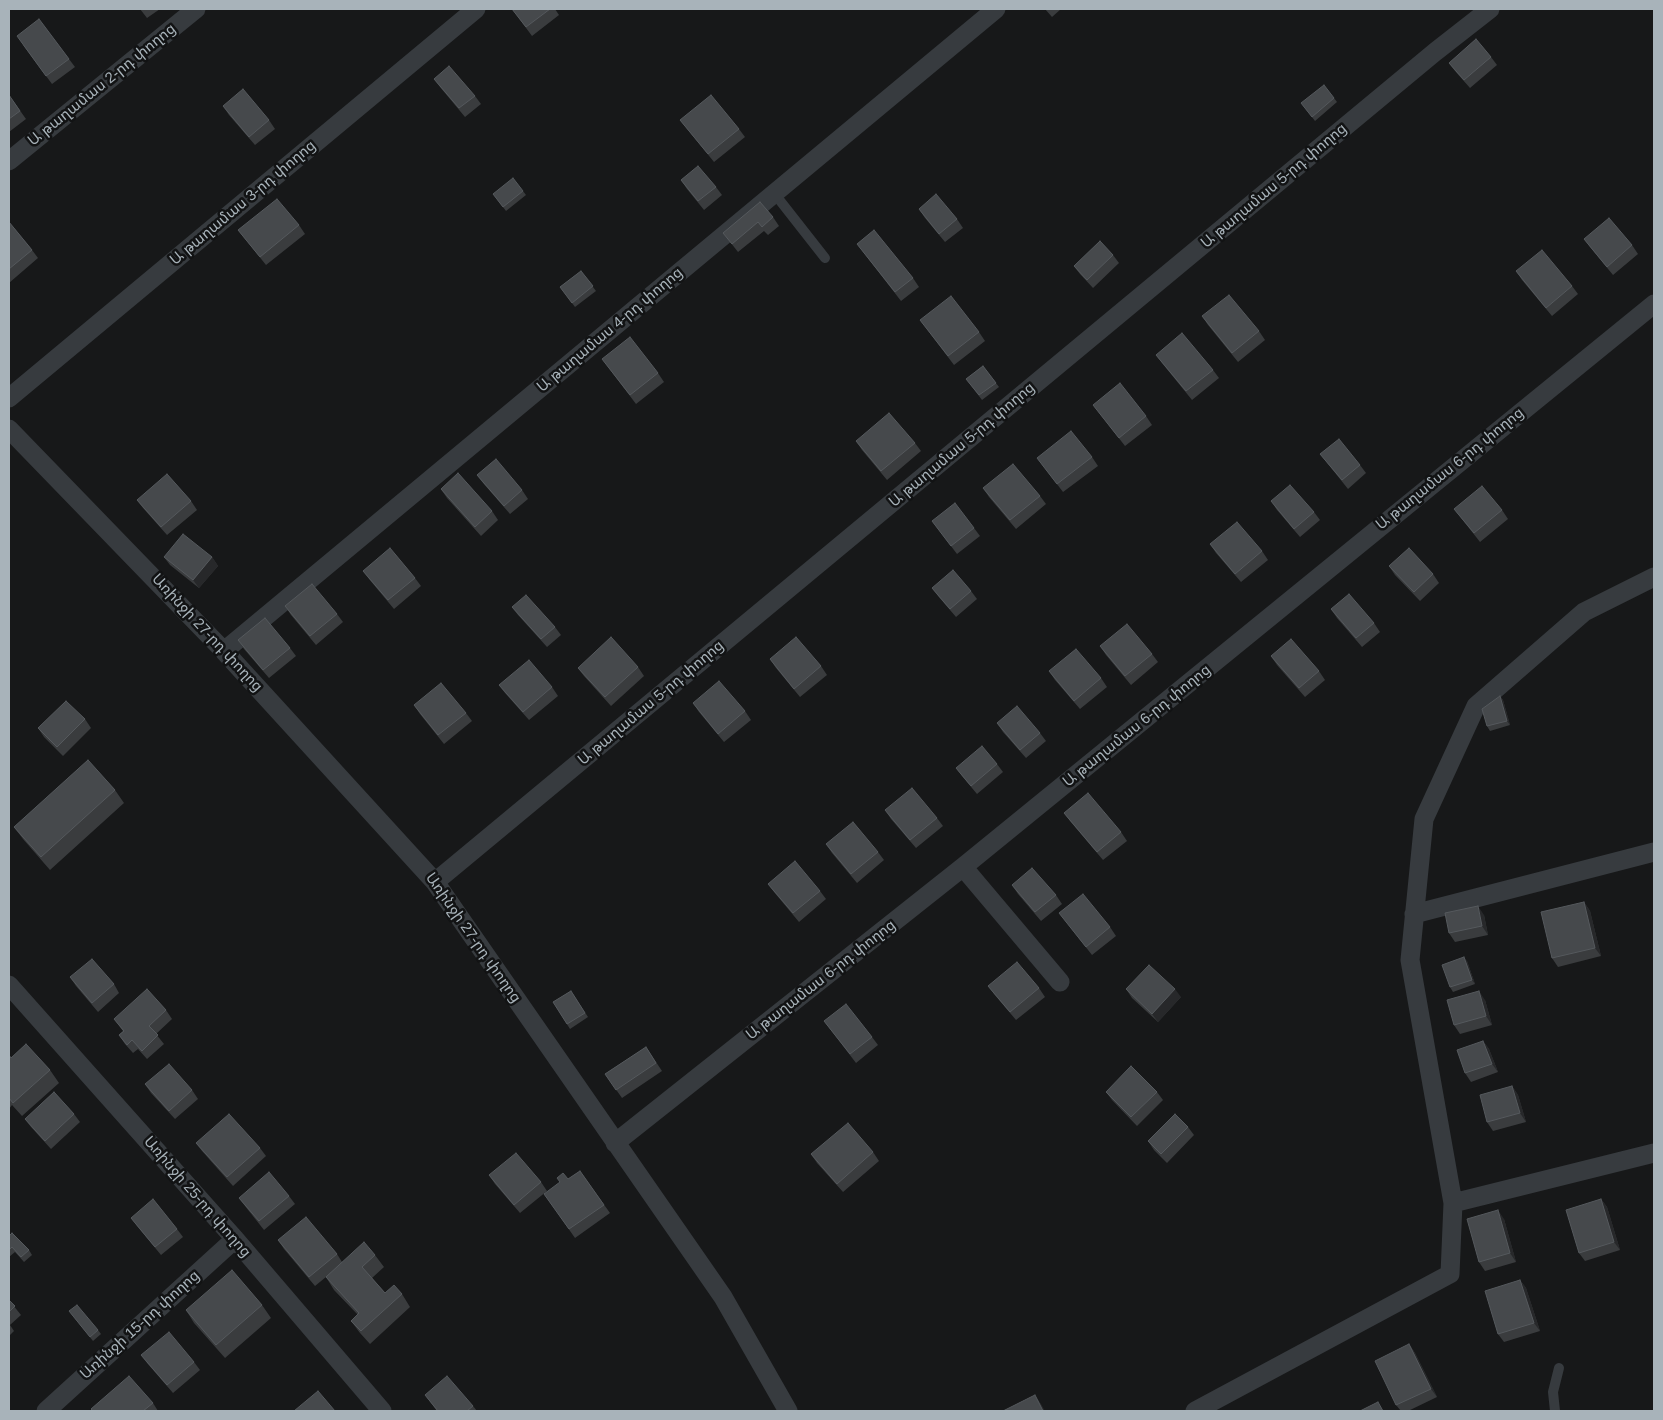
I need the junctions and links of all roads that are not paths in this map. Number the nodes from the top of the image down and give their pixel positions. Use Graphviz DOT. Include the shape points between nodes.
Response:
graph roads {
  1 [pos="196,9"];
  2 [pos="476,9"];
  3 [pos="996,9"];
  4 [pos="1490,9"];
  5 [pos="9,161"];
  6 [pos="774,193"];
  7 [pos="826,258"];
  8 [pos="1654,304"];
  9 [pos="9,398"];
  10 [pos="9,429"];
  11 [pos="1654,577"];
  12 [pos="224,650"];
  13 [pos="1654,852"];
  14 [pos="963,867"];
  15 [pos="436,882"];
  16 [pos="1414,914"];
  17 [pos="1060,982"];
  18 [pos="9,985"];
  19 [pos="615,1143"];
  20 [pos="1654,1153"];
  21 [pos="1452,1203"];
  22 [pos="235,1239"];
  23 [pos="1558,1368"];
  24 [pos="46,1411"];
  25 [pos="382,1411"];
  26 [pos="788,1411"];
  27 [pos="1195,1411"];
  28 [pos="1555,1411"];
  1 -- 5 [label="street, Ա թաղամաս 2-րդ փողոց"];
  2 -- 9 [label="street, Ա թաղամաս 3-րդ փողոց"];
  3 -- 6 [label="street, Ա թաղամաս 4-րդ փողոց"];
  4 -- 15 [label="street, Ա թաղամաս 5-րդ փողոց"];
  6 -- 7 [label="lane"];
  6 -- 12 [label="street, Ա թաղամաս 4-րդ փողոց"];
  8 -- 14 [label="street, Ա թաղամաս 6-րդ փողոց"];
  10 -- 12 [label="street, Առինջի 27-րդ փողոց"];
  11 -- 16 [label="street" via="1584,612 1476,706 1424,819"];
  12 -- 15 [label="street, Առինջի 27-րդ փողոց"];
  13 -- 16 [label="street"];
  14 -- 17 [label="street"];
  14 -- 19 [label="street, Ա թաղամաս 6-րդ փողոց"];
  15 -- 19 [label="street, Առինջի 27-րդ փողոց"];
  16 -- 21 [label="street" via="1410,960"];
  18 -- 22 [label="street, Առինջի 25-րդ փողոց"];
  19 -- 26 [label="street, Առինջի 27-րդ փողոց" via="723,1297"];
  20 -- 21 [label="street"];
  21 -- 27 [label="street" via="1450,1274"];
  22 -- 24 [label="street, Առինջի 15-րդ փողոց"];
  22 -- 25 [label="street, Առինջի 25-րդ փողոց"];
  23 -- 28 [label="lane" via="1553,1392"];
}
